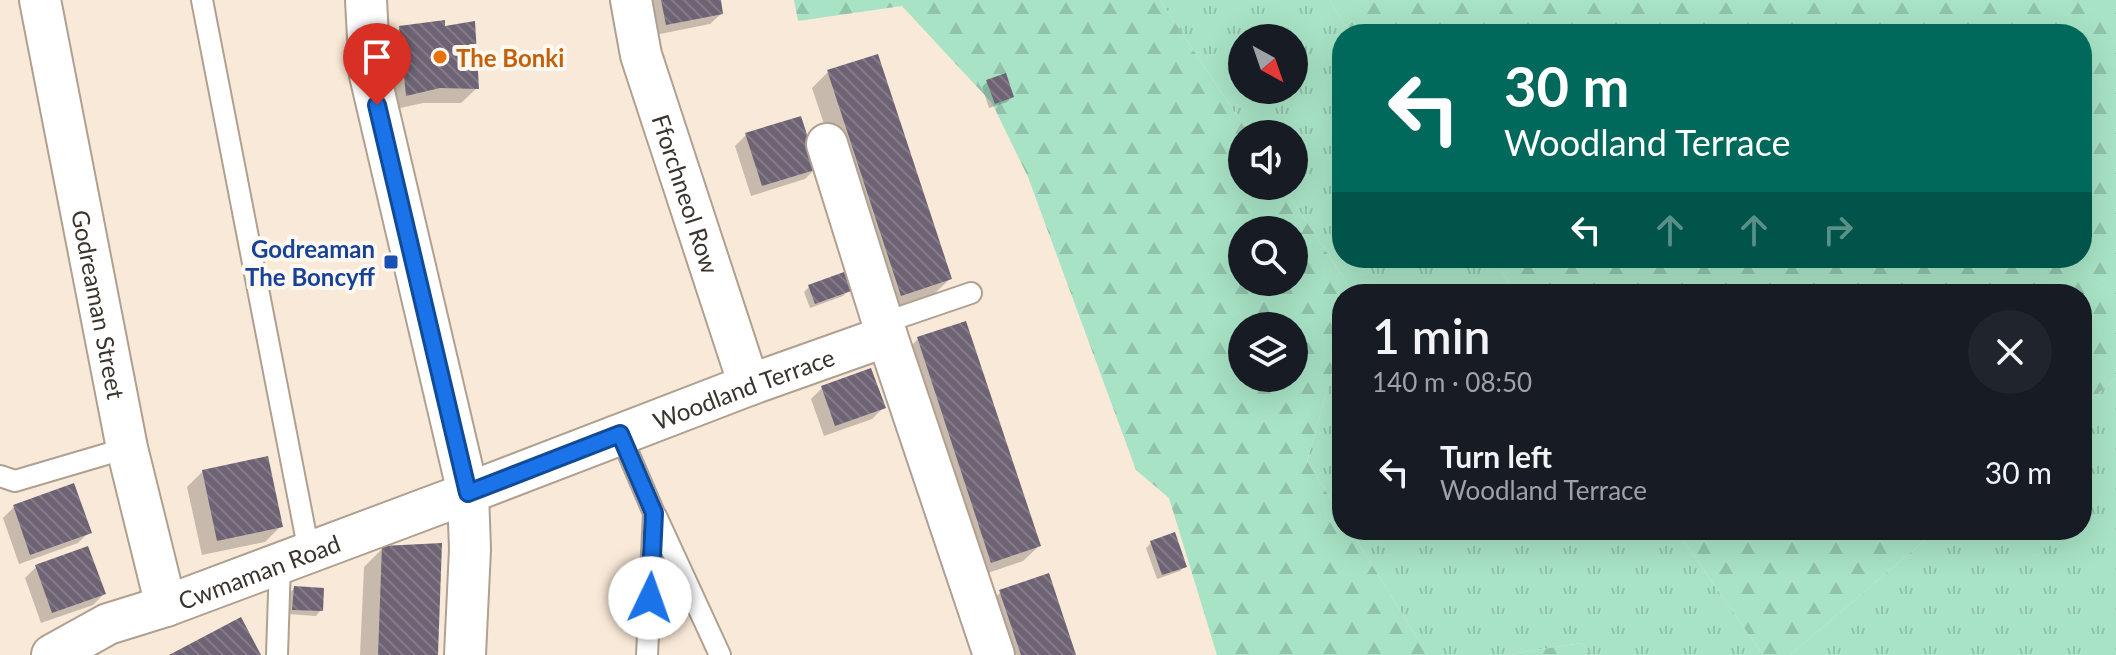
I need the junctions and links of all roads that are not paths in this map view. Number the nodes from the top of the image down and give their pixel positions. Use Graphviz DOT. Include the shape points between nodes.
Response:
graph roads {
  1 [pos="40,0"];
  2 [pos="202,0"];
  3 [pos="366,0"];
  4 [pos="631,0"];
  5 [pos="827,144"];
  6 [pos="971,293"];
  7 [pos="885,329"];
  8 [pos="749,385"];
  9 [pos="620,434"];
  10 [pos="127,448"];
  11 [pos="0,476"];
  12 [pos="468,493"];
  13 [pos="654,513"];
  14 [pos="295,557"];
  15 [pos="166,606"];
  16 [pos="52,655"];
  17 [pos="277,655"];
  18 [pos="465,655"];
  19 [pos="647,655"];
  20 [pos="720,655"];
  21 [pos="994,655"];
  1 -- 10 [label="street, Godreaman Street"];
  2 -- 14 [label="lane"];
  3 -- 12 [label="street" via="370,75"];
  4 -- 8 [label="street, Fforchneol Row" via="641,55"];
  5 -- 7 [label="street"];
  6 -- 7 [label="lane"];
  7 -- 8 [label="street, Woodland Terrace"];
  7 -- 21 [label="street"];
  8 -- 9 [label="street, Woodland Terrace"];
  9 -- 12 [label="street, Woodland Terrace"];
  9 -- 13 [label="lane"];
  10 -- 11 [label="lane" via="15,481"];
  10 -- 15 [label="street, Godreaman Street"];
  12 -- 14 [label="street, Cwmaman Road"];
  12 -- 18 [label="street"];
  13 -- 19 [label="lane"];
  13 -- 20 [label="lane"];
  14 -- 15 [label="street, Cwmaman Road"];
  14 -- 17 [label="lane"];
  15 -- 16 [label="street, Cwmaman Road" via="108,624"];
}
